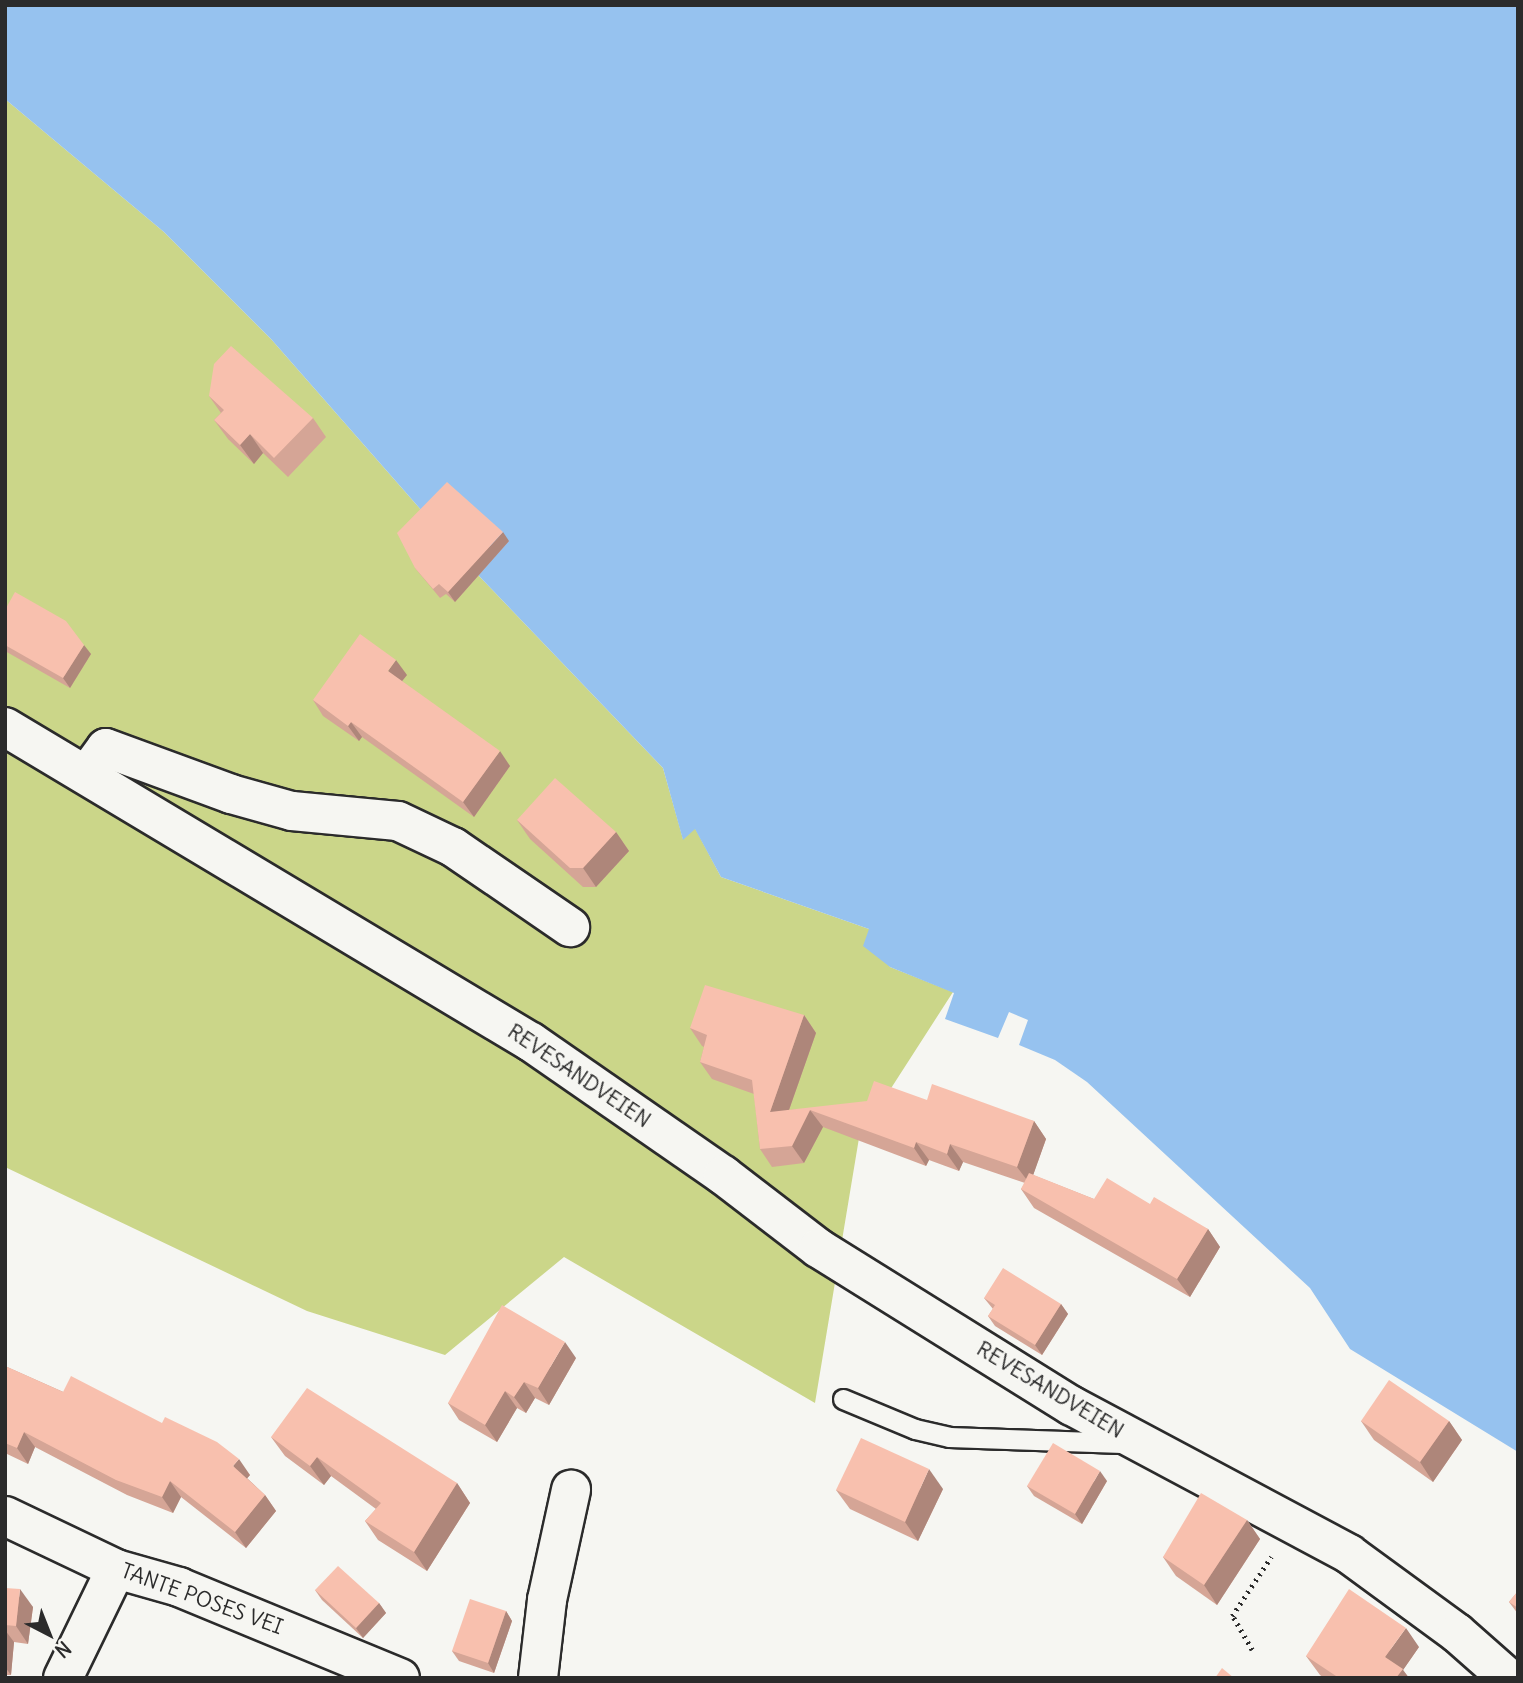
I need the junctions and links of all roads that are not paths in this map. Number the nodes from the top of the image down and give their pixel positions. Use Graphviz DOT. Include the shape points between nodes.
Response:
graph roads {
  1 [pos="5,727"];
  2 [pos="87,774"];
  3 [pos="570,927"];
  4 [pos="844,1399"];
  5 [pos="1140,1443"];
  6 [pos="571,1490"];
  7 [pos="5,1517"];
  8 [pos="116,1569"];
  9 [pos="63,1678"];
  10 [pos="400,1678"];
  11 [pos="538,1678"];
  12 [pos="1508,1678"];
  1 -- 2 [label="main road, REVESANDVEIEN"];
  2 -- 3 [label="main road" via="106,748 292,811 398,821 453,847"];
  2 -- 5 [label="main road, REVESANDVEIEN" via="531,1042 723,1175 818,1248"];
  4 -- 5 [label="lane, REVESANDVEIEN" via="915,1429 949,1437"];
  5 -- 12 [label="main road, REVESANDVEIEN" via="1349,1554 1457,1633"];
  6 -- 11 [label="main road" via="547,1600"];
  7 -- 8 [label="main road, TANTE POSES VEI"];
  8 -- 9 [label="main road"];
  8 -- 10 [label="main road, TANTE POSES VEI" via="179,1587"];
}
